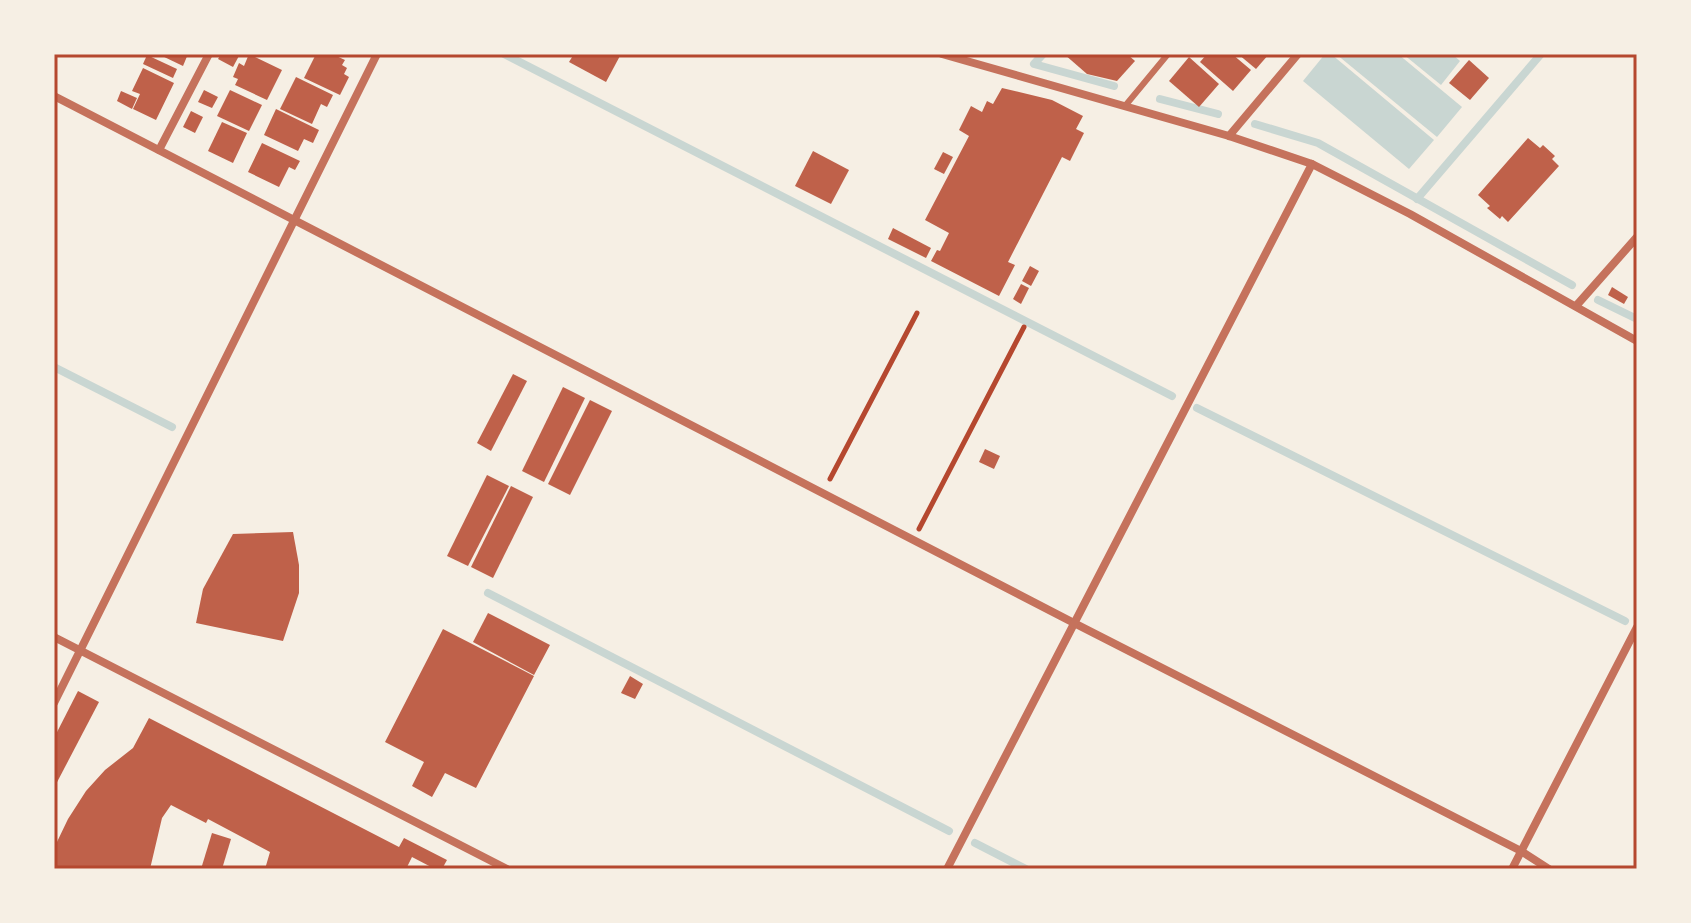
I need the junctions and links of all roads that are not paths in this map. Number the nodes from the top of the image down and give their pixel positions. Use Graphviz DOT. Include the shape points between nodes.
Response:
graph roads {
  1 [pos="209,54"];
  2 [pos="377,54"];
  3 [pos="942,54"];
  4 [pos="1168,54"];
  5 [pos="1298,54"];
  6 [pos="54,96"];
  7 [pos="1125,106"];
  8 [pos="1229,136"];
  9 [pos="159,150"];
  10 [pos="1312,164"];
  11 [pos="295,220"];
  12 [pos="1637,237"];
  13 [pos="1576,306"];
  14 [pos="1637,341"];
  15 [pos="1074,623"];
  16 [pos="1637,627"];
  17 [pos="54,637"];
  18 [pos="82,651"];
  19 [pos="54,703"];
  20 [pos="1521,851"];
  21 [pos="507,869"];
  22 [pos="947,869"];
  23 [pos="1512,869"];
  24 [pos="1549,869"];
  1 -- 9 [label="street"];
  2 -- 11 [label="street"];
  3 -- 7 [label="street"];
  4 -- 7 [label="lane"];
  5 -- 8 [label="street"];
  6 -- 9 [label="street"];
  7 -- 8 [label="street"];
  8 -- 10 [label="street"];
  9 -- 11 [label="street"];
  10 -- 13 [label="street"];
  10 -- 15 [label="street"];
  11 -- 15 [label="street"];
  11 -- 18 [label="street"];
  12 -- 13 [label="street"];
  13 -- 14 [label="street"];
  15 -- 20 [label="street"];
  15 -- 22 [label="street"];
  16 -- 20 [label="street"];
  17 -- 18 [label="street"];
  18 -- 19 [label="street"];
  18 -- 21 [label="street"];
  20 -- 23 [label="street"];
  20 -- 24 [label="street"];
}
